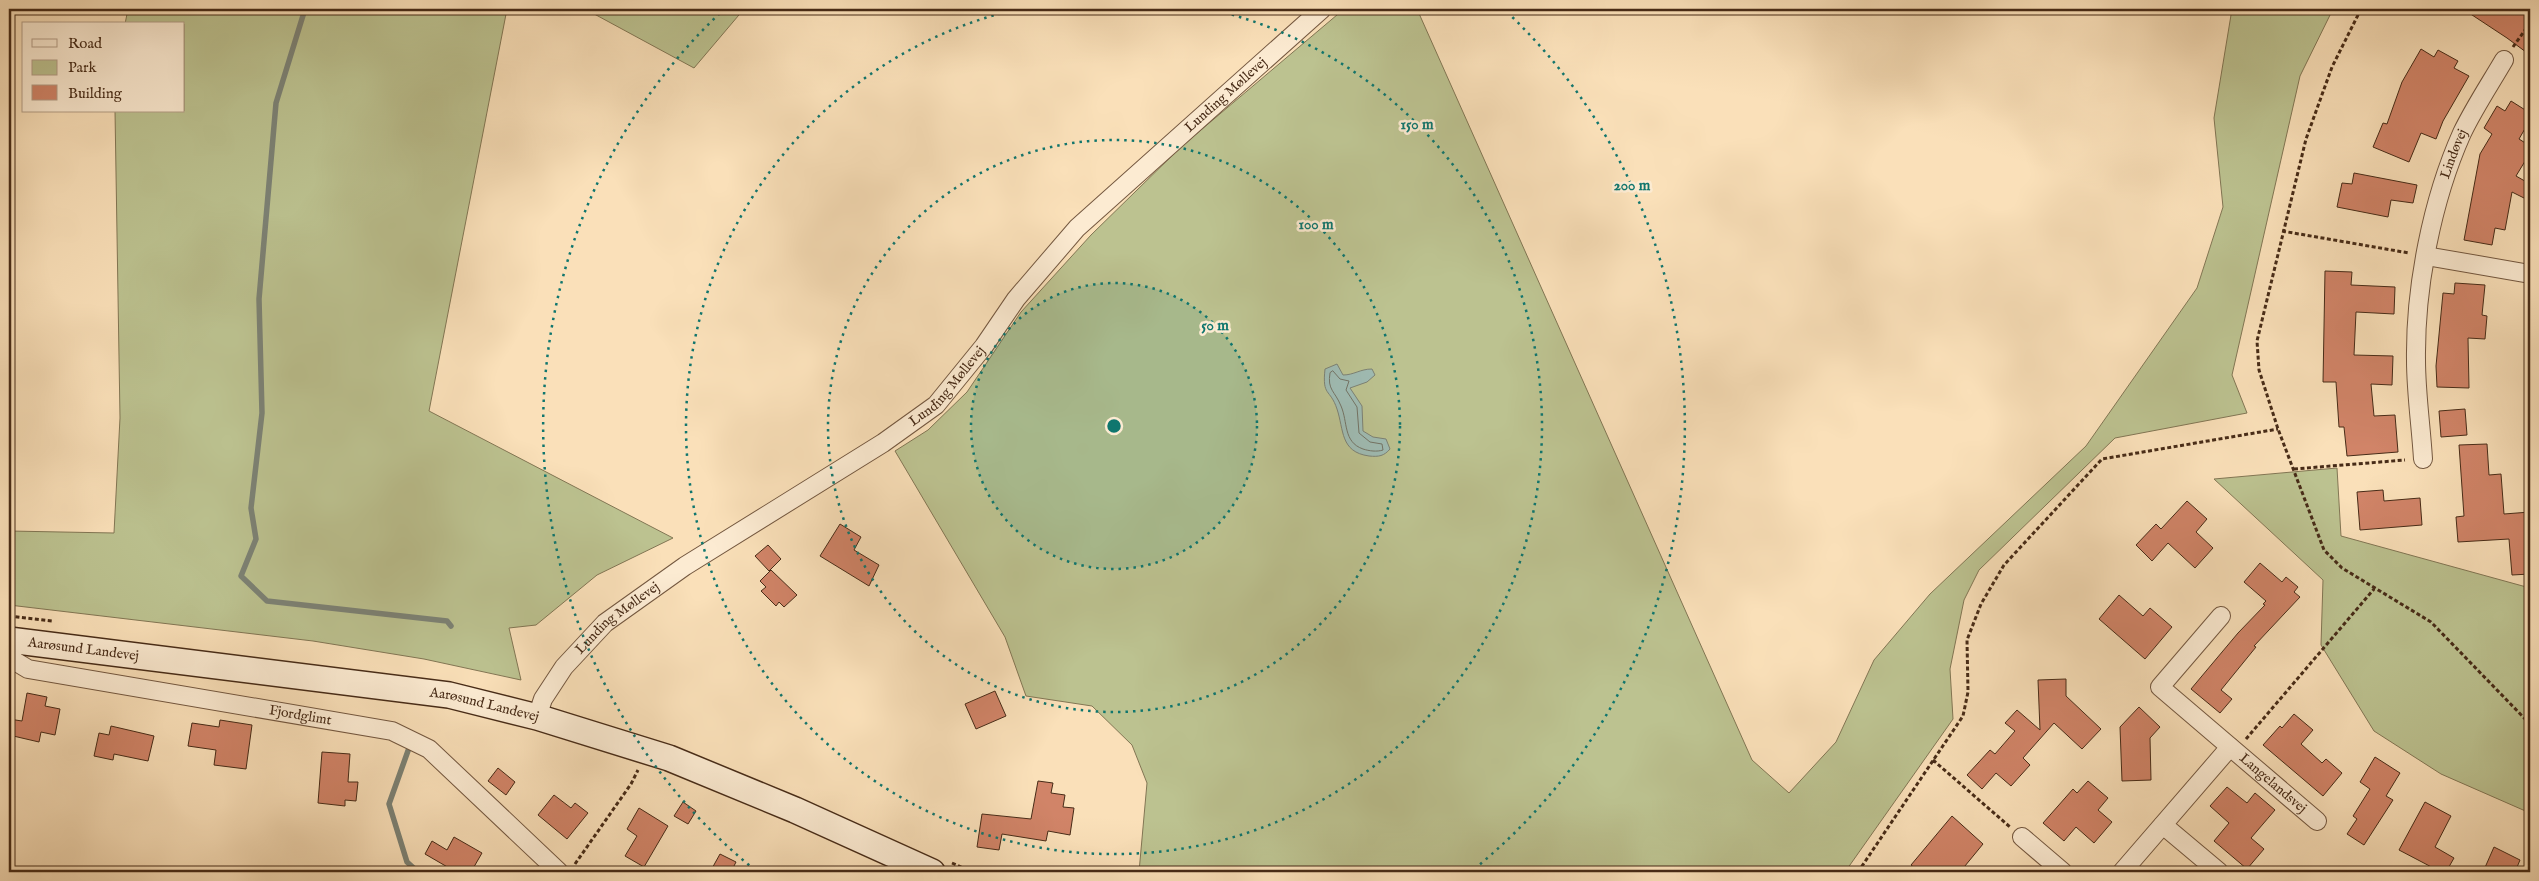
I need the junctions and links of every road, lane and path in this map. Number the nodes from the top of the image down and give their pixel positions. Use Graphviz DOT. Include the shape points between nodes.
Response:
graph roads {
  1 [pos="1322,9"];
  2 [pos="2362,9"];
  3 [pos="2530,23"];
  4 [pos="2504,60"];
  5 [pos="2282,231"];
  6 [pos="2426,256"];
  7 [pos="2530,274"];
  8 [pos="2278,429"];
  9 [pos="2423,459"];
  10 [pos="2294,468"];
  11 [pos="2374,589"];
  12 [pos="2221,616"];
  13 [pos="9,640"];
  14 [pos="537,717"];
  15 [pos="2530,724"];
  16 [pos="2230,746"];
  17 [pos="647,752"];
  18 [pos="1933,760"];
  19 [pos="2317,821"];
  20 [pos="2163,825"];
  21 [pos="2022,838"];
  22 [pos="559,872"];
  23 [pos="569,872"];
  24 [pos="932,872"];
  25 [pos="1858,872"];
  26 [pos="2063,872"];
  27 [pos="2122,872"];
  28 [pos="2218,872"];
  1 -- 14 [label="street, Lunding Møllevej" via="1077,228 1016,299 936,405 883,443 685,566 604,623 564,667 543,698"];
  2 -- 5 [label="path" via="2332,67 2306,139"];
  3 -- 4 [label="path"];
  4 -- 6 [label="street, Lindøvej" via="2462,133 2439,195"];
  5 -- 6 [label="path"];
  5 -- 8 [label="path" via="2257,341 2259,370"];
  6 -- 7 [label="street"];
  6 -- 9 [label="street, Lindøvej" via="2416,360"];
  8 -- 10 [label="path"];
  8 -- 18 [label="path" via="2102,459 2004,565 1981,604 1967,640 1968,692 1963,716"];
  9 -- 10 [label="path"];
  10 -- 11 [label="path" via="2324,550 2342,568"];
  11 -- 15 [label="path" via="2431,622"];
  11 -- 16 [label="path" via="2241,745"];
  12 -- 16 [label="street, Langelandsvej" via="2160,687"];
  13 -- 14 [label="street, Aarøsund Landevej" via="449,695"];
  13 -- 22 [label="street, Fjordglimt" via="13,660 28,669 392,731 429,749"];
  14 -- 17 [label="street, Aarøsund Landevej"];
  16 -- 19 [label="street, Langelandsvej"];
  16 -- 20 [label="street, Langelandsvej"];
  17 -- 23 [label="path" via="631,784"];
  17 -- 24 [label="street, Aarøsund Landevej" via="795,810"];
  18 -- 21 [label="path"];
  18 -- 25 [label="path"];
  20 -- 27 [label="street, Langelandsvej"];
  20 -- 28 [label="street"];
  21 -- 26 [label="street"];
}
